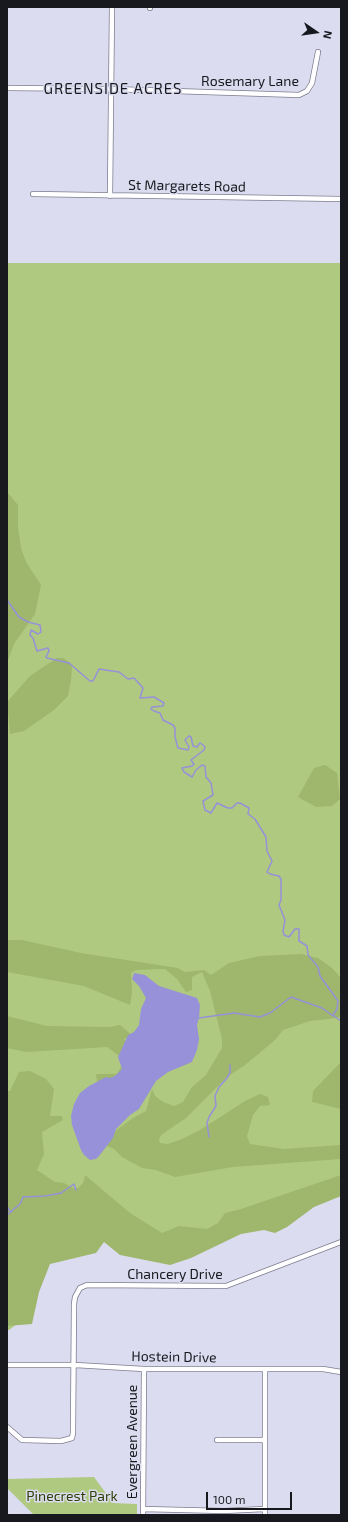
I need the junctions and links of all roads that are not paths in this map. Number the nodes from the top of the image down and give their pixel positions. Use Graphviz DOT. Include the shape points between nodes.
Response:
graph roads {
  1 [pos="112,7"];
  2 [pos="318,52"];
  3 [pos="7,88"];
  4 [pos="111,89"];
  5 [pos="33,194"];
  6 [pos="110,196"];
  7 [pos="341,199"];
  8 [pos="341,1242"];
  9 [pos="7,1365"];
  10 [pos="75,1365"];
  11 [pos="144,1369"];
  12 [pos="265,1369"];
  13 [pos="341,1372"];
  14 [pos="7,1427"];
  15 [pos="217,1440"];
  16 [pos="265,1440"];
  17 [pos="143,1509"];
  18 [pos="264,1509"];
  19 [pos="143,1515"];
  20 [pos="265,1515"];
  1 -- 4 [label="street"];
  2 -- 4 [label="street, Rosemary Lane" via="312,83 307,91 299,95"];
  3 -- 4 [label="street, Rosemary Lane"];
  4 -- 6 [label="street"];
  5 -- 6 [label="street, St Margarets Road"];
  6 -- 7 [label="street, St Margarets Road"];
  8 -- 10 [label="street, Chancery Drive" via="226,1286 87,1285 80,1288 74,1304"];
  9 -- 10 [label="street, Hostein Drive"];
  10 -- 11 [label="street, Hostein Drive"];
  10 -- 14 [label="street" via="72,1438 61,1441 22,1440"];
  11 -- 12 [label="street, Hostein Drive"];
  11 -- 17 [label="street, Evergreen Avenue"];
  12 -- 13 [label="street, Hostein Drive"];
  12 -- 16 [label="street"];
  15 -- 16 [label="street"];
  16 -- 18 [label="street"];
  17 -- 18 [label="street"];
  17 -- 19 [label="street, Evergreen Avenue"];
  18 -- 20 [label="street"];
}
